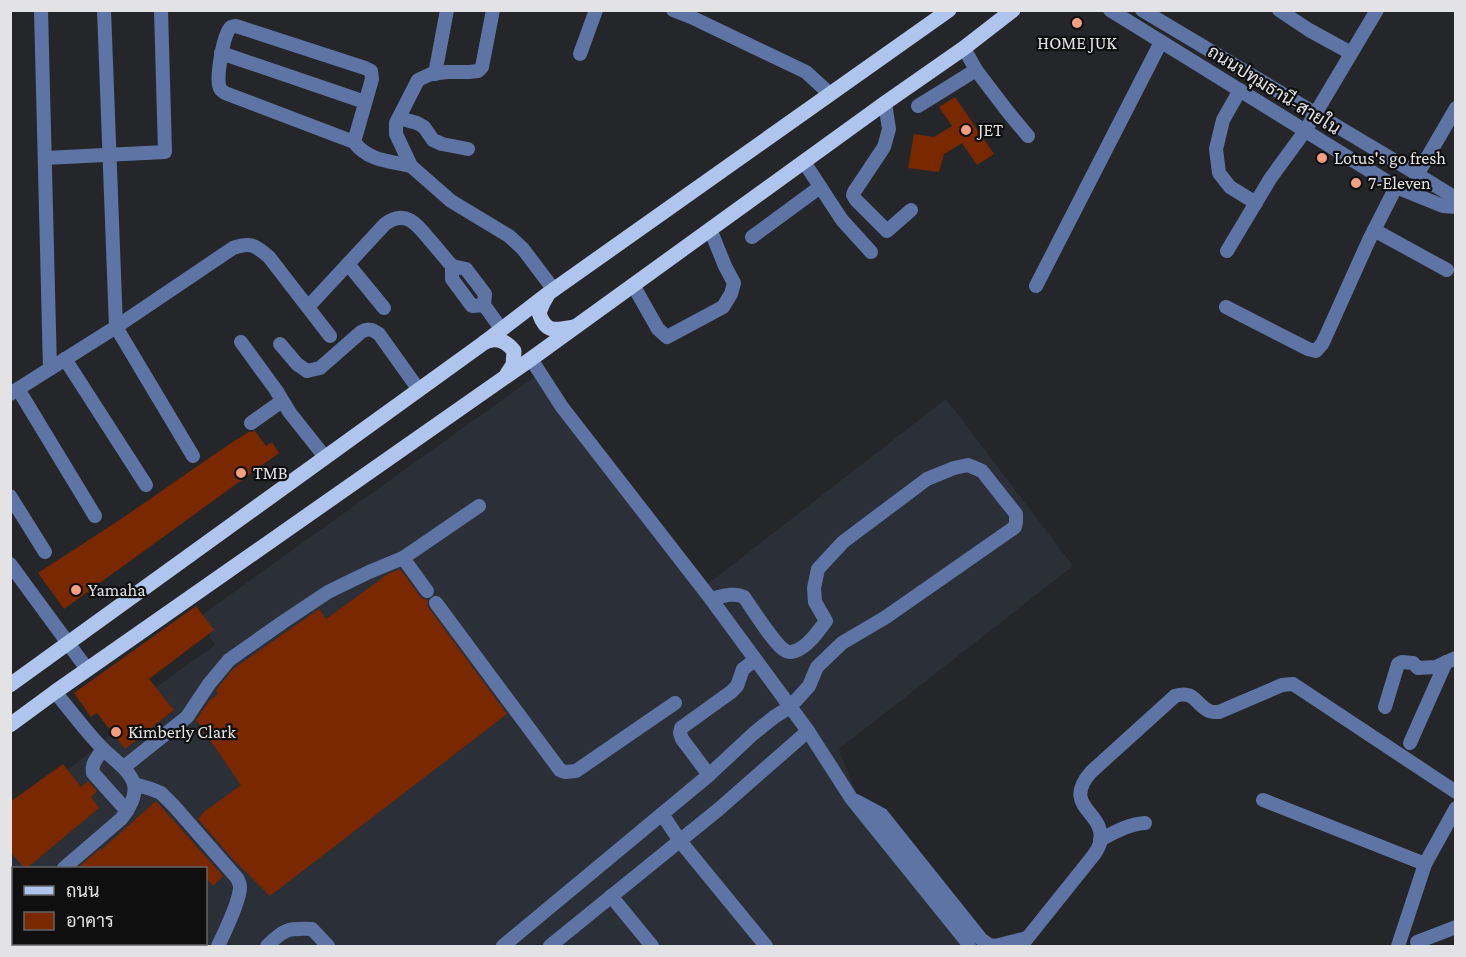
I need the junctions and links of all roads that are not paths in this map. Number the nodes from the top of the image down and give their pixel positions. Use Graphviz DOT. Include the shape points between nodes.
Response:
graph roads {
  1 [pos="41,10"];
  2 [pos="104,10"];
  3 [pos="161,10"];
  4 [pos="447,10"];
  5 [pos="492,10"];
  6 [pos="596,10"];
  7 [pos="673,10"];
  8 [pos="949,10"];
  9 [pos="1013,10"];
  10 [pos="1110,10"];
  11 [pos="1142,10"];
  12 [pos="1279,10"];
  13 [pos="1377,10"];
  14 [pos="1161,42"];
  15 [pos="964,48"];
  16 [pos="221,53"];
  17 [pos="1351,53"];
  18 [pos="580,54"];
  19 [pos="975,70"];
  20 [pos="435,74"];
  21 [pos="1240,90"];
  22 [pos="830,94"];
  23 [pos="365,102"];
  24 [pos="885,103"];
  25 [pos="918,106"];
  26 [pos="1455,108"];
  27 [pos="1315,114"];
  28 [pos="399,118"];
  29 [pos="1305,131"];
  30 [pos="1028,136"];
  31 [pos="354,142"];
  32 [pos="468,149"];
  33 [pos="109,156"];
  34 [pos="45,158"];
  35 [pos="804,162"];
  36 [pos="411,166"];
  37 [pos="1417,175"];
  38 [pos="820,187"];
  39 [pos="1396,187"];
  40 [pos="1455,201"];
  41 [pos="1256,203"];
  42 [pos="1455,207"];
  43 [pos="911,210"];
  44 [pos="710,229"];
  45 [pos="1374,230"];
  46 [pos="752,237"];
  47 [pos="1227,251"];
  48 [pos="871,252"];
  49 [pos="348,264"];
  50 [pos="1447,270"];
  51 [pos="633,285"];
  52 [pos="1036,286"];
  53 [pos="552,292"];
  54 [pos="308,307"];
  55 [pos="1226,307"];
  56 [pos="384,308"];
  57 [pos="116,327"];
  58 [pos="574,327"];
  59 [pos="502,330"];
  60 [pos="330,336"];
  61 [pos="241,342"];
  62 [pos="485,342"];
  63 [pos="280,344"];
  64 [pos="531,358"];
  65 [pos="65,359"];
  66 [pos="50,369"];
  67 [pos="507,374"];
  68 [pos="419,390"];
  69 [pos="14,392"];
  70 [pos="282,401"];
  71 [pos="251,423"];
  72 [pos="193,456"];
  73 [pos="325,458"];
  74 [pos="146,486"];
  75 [pos="10,496"];
  76 [pos="479,506"];
  77 [pos="95,516"];
  78 [pos="45,552"];
  79 [pos="403,558"];
  80 [pos="10,564"];
  81 [pos="427,591"];
  82 [pos="711,599"];
  83 [pos="436,603"];
  84 [pos="826,621"];
  85 [pos="842,643"];
  86 [pos="68,644"];
  87 [pos="755,660"];
  88 [pos="1451,660"];
  89 [pos="87,669"];
  90 [pos="10,685"];
  91 [pos="55,692"];
  92 [pos="675,703"];
  93 [pos="790,707"];
  94 [pos="1384,707"];
  95 [pos="10,725"];
  96 [pos="807,731"];
  97 [pos="1410,743"];
  98 [pos="103,749"];
  99 [pos="124,767"];
  100 [pos="709,774"];
  101 [pos="134,784"];
  102 [pos="1455,792"];
  103 [pos="851,798"];
  104 [pos="1263,800"];
  105 [pos="1455,809"];
  106 [pos="127,811"];
  107 [pos="662,814"];
  108 [pos="1145,824"];
  109 [pos="1100,840"];
  110 [pos="680,841"];
  111 [pos="1425,864"];
  112 [pos="65,867"];
  113 [pos="611,896"];
  114 [pos="1455,927"];
  115 [pos="1402,932"];
  116 [pos="1024,942"];
  117 [pos="1418,944"];
  118 [pos="218,946"];
  119 [pos="267,946"];
  120 [pos="328,946"];
  121 [pos="503,946"];
  122 [pos="550,946"];
  123 [pos="652,946"];
  124 [pos="766,946"];
  125 [pos="969,946"];
  126 [pos="1398,946"];
  1 -- 34 [label="street"];
  2 -- 33 [label="street"];
  3 -- 33 [label="street" via="165,152"];
  4 -- 20 [label="street"];
  5 -- 20 [label="street" via="482,67 478,71"];
  6 -- 18 [label="street"];
  7 -- 22 [label="street" via="806,72"];
  8 -- 22 [label="main road"];
  9 -- 15 [label="main road"];
  10 -- 14 [label="street, ถนนปทุมธานี-สายใน"];
  11 -- 27 [label="street, ถนนปทุมธานี-สายใน"];
  12 -- 17 [label="street"];
  13 -- 17 [label="street"];
  14 -- 21 [label="street, ถนนปทุมธานี-สายใน"];
  14 -- 52 [label="street"];
  15 -- 19 [label="street"];
  15 -- 24 [label="main road"];
  16 -- 23 [label="street"];
  16 -- 23 [label="street" via="227,33 236,26 365,68 371,71 372,79"];
  16 -- 31 [label="street" via="218,79 225,93"];
  17 -- 27 [label="street"];
  19 -- 25 [label="street"];
  19 -- 30 [label="street"];
  20 -- 28 [label="street" via="418,80"];
  21 -- 29 [label="street, ถนนปทุมธานี-สายใน"];
  21 -- 41 [label="street" via="1223,120 1216,149 1219,173 1230,187"];
  22 -- 53 [label="main road"];
  23 -- 31 [label="street"];
  24 -- 35 [label="main road"];
  24 -- 43 [label="street" via="889,129 884,147 854,195 887,231"];
  26 -- 37 [label="street"];
  27 -- 29 [label="street"];
  27 -- 37 [label="street, ถนนปทุมธานี-สายใน"];
  28 -- 32 [label="street" via="424,127 433,140"];
  28 -- 36 [label="street" via="396,134"];
  29 -- 39 [label="street, ถนนปทุมธานี-สายใน"];
  29 -- 41 [label="street"];
  31 -- 36 [label="street" via="370,157"];
  33 -- 34 [label="street"];
  33 -- 57 [label="street"];
  34 -- 66 [label="street"];
  35 -- 38 [label="street"];
  35 -- 44 [label="main road"];
  36 -- 53 [label="street" via="451,201 509,236 523,249"];
  37 -- 40 [label="street, ถนนปทุมธานี-สายใน"];
  38 -- 46 [label="street"];
  38 -- 48 [label="street" via="842,220"];
  39 -- 42 [label="street, ถนนปทุมธานี-สายใน"];
  39 -- 45 [label="street"];
  41 -- 47 [label="street"];
  44 -- 51 [label="main road"];
  44 -- 51 [label="street" via="734,283 723,306 667,337 658,329"];
  45 -- 50 [label="street"];
  45 -- 55 [label="street" via="1316,351"];
  49 -- 54 [label="street"];
  49 -- 56 [label="street"];
  49 -- 59 [label="street" via="385,224 405,218 416,223 452,266 452,279 472,306 484,305"];
  51 -- 58 [label="main road"];
  53 -- 58 [label="main road" via="539,313 545,325 558,330"];
  53 -- 59 [label="main road"];
  54 -- 57 [label="street" via="268,257 260,249 245,244 233,248"];
  54 -- 60 [label="street"];
  57 -- 65 [label="street"];
  57 -- 72 [label="street"];
  58 -- 64 [label="main road"];
  59 -- 62 [label="main road"];
  61 -- 70 [label="street"];
  62 -- 67 [label="main road" via="500,340 514,351 513,365"];
  62 -- 68 [label="main road"];
  63 -- 68 [label="street" via="307,371 320,368 361,332 373,330"];
  64 -- 67 [label="main road"];
  64 -- 82 [label="street" via="562,407"];
  65 -- 66 [label="street"];
  65 -- 74 [label="street"];
  66 -- 69 [label="street"];
  67 -- 89 [label="main road"];
  68 -- 73 [label="main road"];
  69 -- 77 [label="street"];
  70 -- 71 [label="street"];
  70 -- 73 [label="street"];
  73 -- 86 [label="main road"];
  75 -- 78 [label="street"];
  76 -- 79 [label="street"];
  79 -- 81 [label="street"];
  79 -- 99 [label="street" via="328,592 230,660 187,717"];
  80 -- 86 [label="street"];
  82 -- 84 [label="street" via="730,594 744,597 785,651 797,651 808,643"];
  82 -- 87 [label="street"];
  83 -- 92 [label="street" via="560,770 576,771"];
  84 -- 85 [label="street"];
  84 -- 85 [label="street" via="815,602 818,569 843,542 927,479 968,465 982,471 1016,514 1014,527 886,617"];
  85 -- 93 [label="street" via="817,667 809,686"];
  86 -- 89 [label="street"];
  86 -- 90 [label="main road"];
  87 -- 93 [label="street"];
  87 -- 100 [label="street" via="743,669 731,692 681,728 682,740"];
  88 -- 94 [label="street" via="1428,668 1398,664"];
  88 -- 97 [label="street"];
  89 -- 91 [label="main road"];
  91 -- 95 [label="main road"];
  91 -- 98 [label="street"];
  93 -- 96 [label="street"];
  93 -- 100 [label="street"];
  96 -- 103 [label="street"];
  96 -- 110 [label="street"];
  98 -- 99 [label="street"];
  98 -- 106 [label="street" via="93,763 93,773"];
  99 -- 101 [label="street"];
  100 -- 107 [label="street"];
  101 -- 106 [label="street"];
  101 -- 118 [label="street" via="161,793 237,878 237,897"];
  102 -- 109 [label="street" via="1293,684 1282,684 1219,712 1210,712 1183,694 1169,700 1083,781 1081,801 1096,822"];
  103 -- 116 [label="street" via="882,815 981,939 995,946"];
  103 -- 125 [label="street"];
  104 -- 111 [label="street"];
  105 -- 111 [label="street"];
  106 -- 112 [label="street"];
  107 -- 110 [label="street"];
  107 -- 121 [label="street"];
  108 -- 109 [label="street" via="1126,827"];
  109 -- 116 [label="street" via="1093,855"];
  110 -- 113 [label="street"];
  110 -- 124 [label="street"];
  111 -- 115 [label="street"];
  113 -- 122 [label="street"];
  113 -- 123 [label="street"];
  114 -- 117 [label="street"];
  115 -- 117 [label="street"];
  115 -- 126 [label="street"];
  119 -- 120 [label="street" via="279,934 295,928 312,929"];
}
